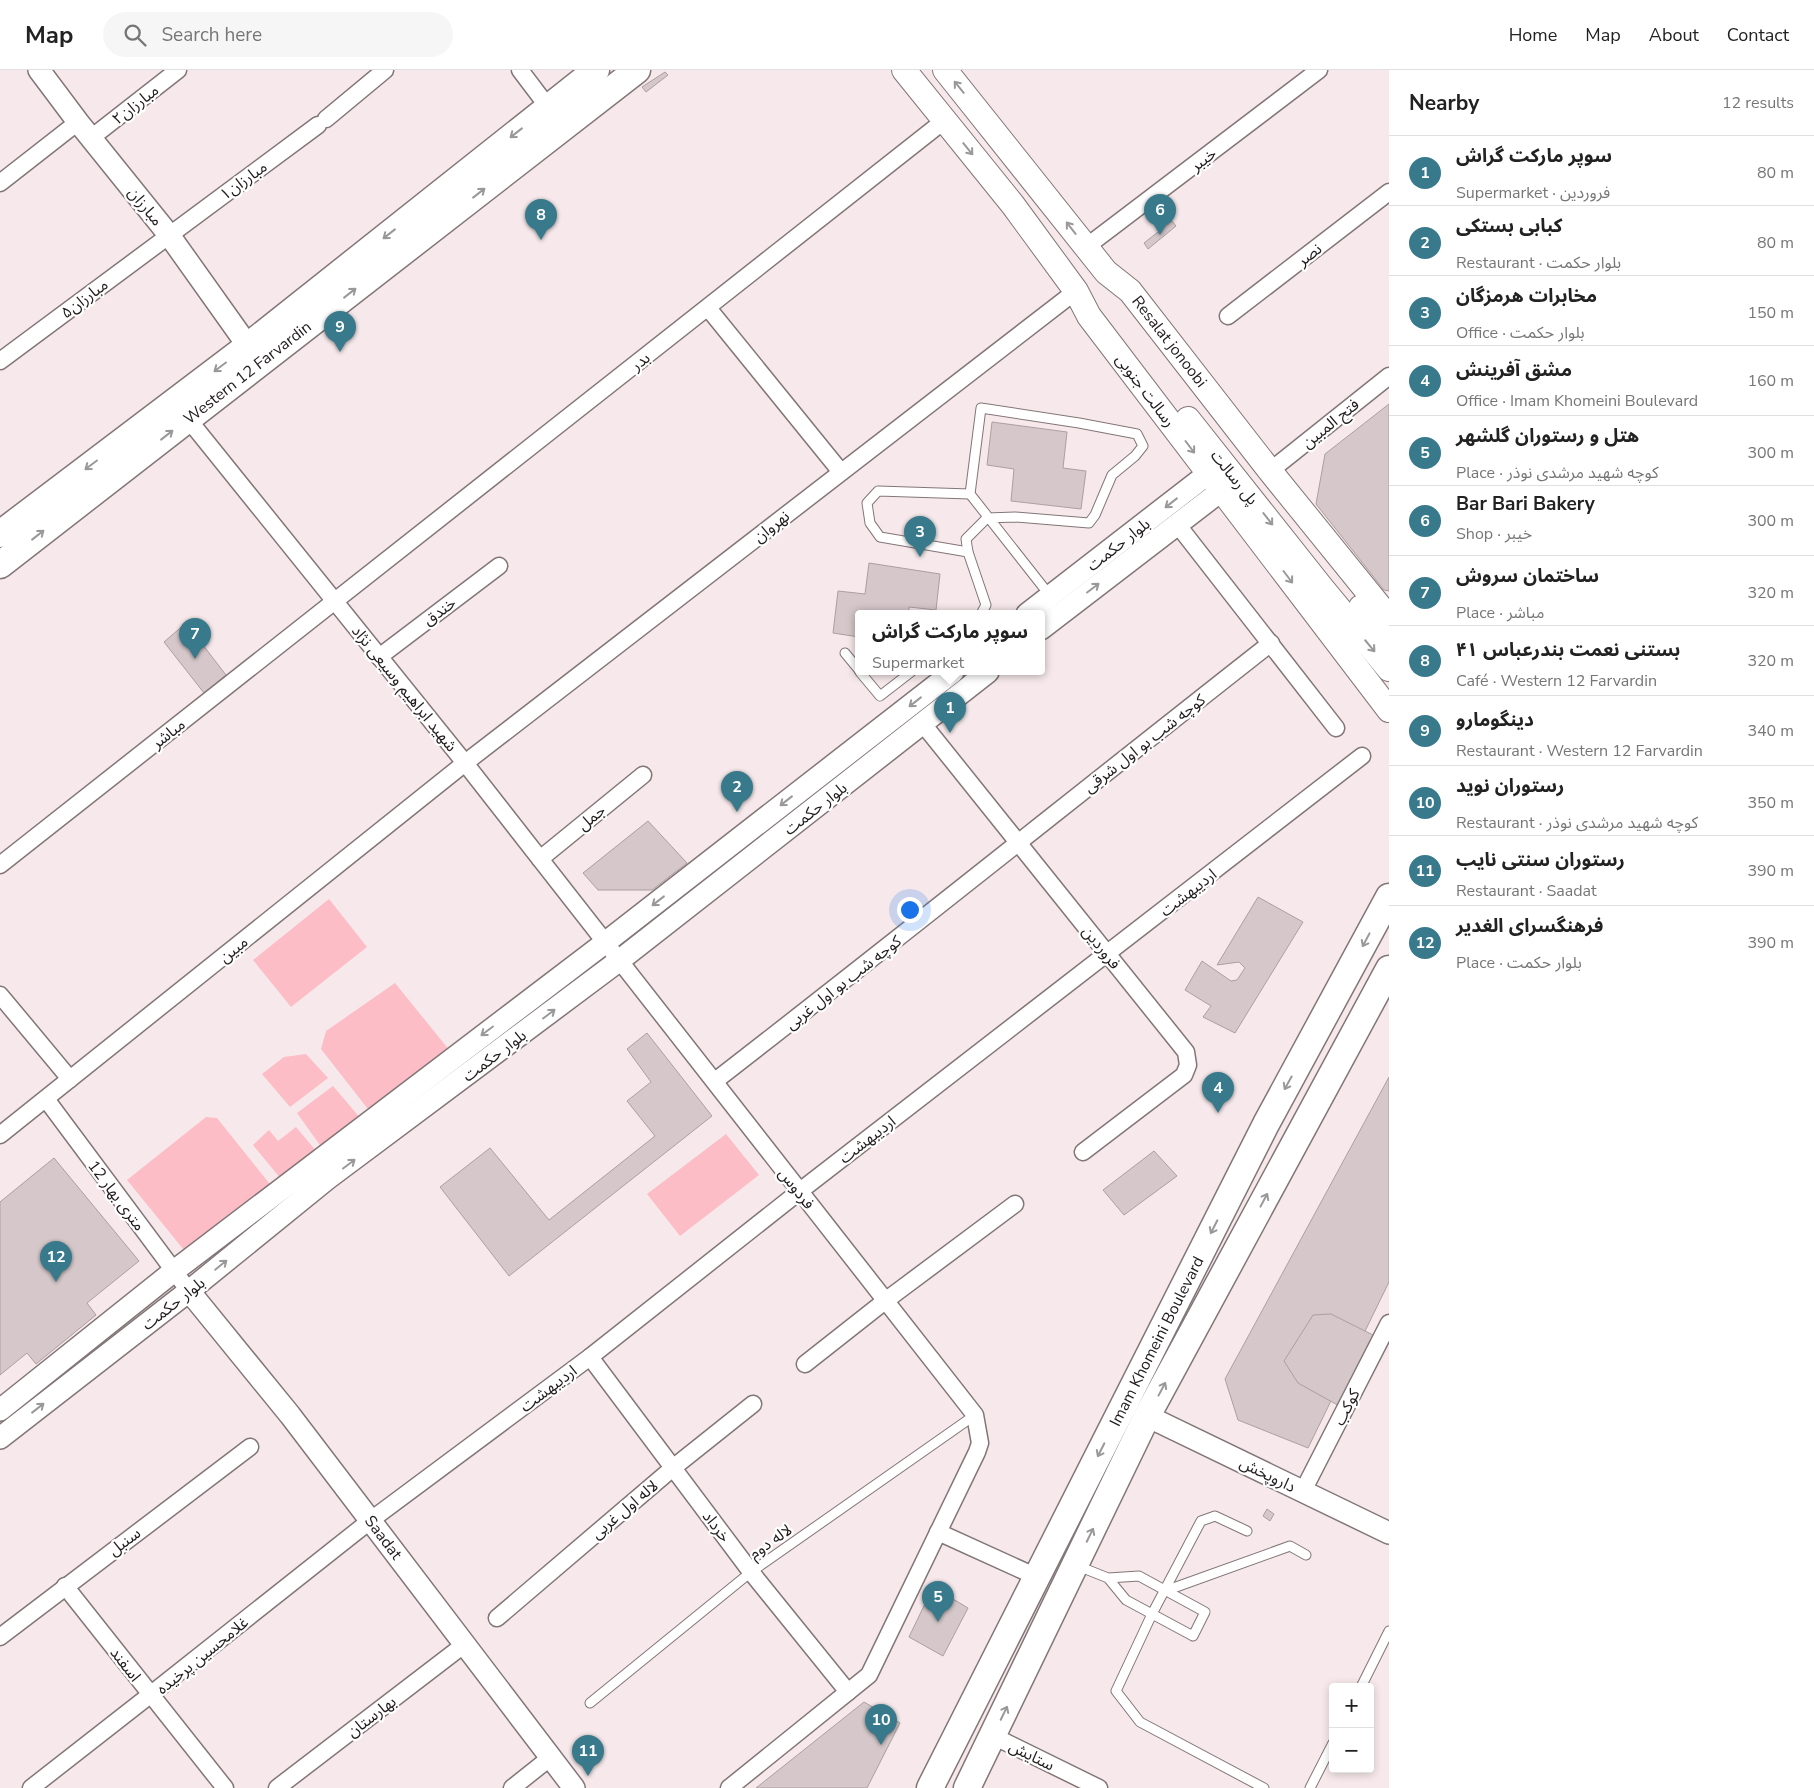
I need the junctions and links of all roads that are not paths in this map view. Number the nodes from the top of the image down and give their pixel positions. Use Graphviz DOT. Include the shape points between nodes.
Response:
graph roads {
  1 [pos="39,70"];
  2 [pos="178,70"];
  3 [pos="385,70"];
  4 [pos="520,70"];
  5 [pos="596,70"];
  6 [pos="637,70"];
  7 [pos="904,70"];
  8 [pos="945,70"];
  9 [pos="1319,70"];
  10 [pos="548,108"];
  11 [pos="945,120"];
  12 [pos="84,130"];
  13 [pos="0,183"];
  14 [pos="1387,198"];
  15 [pos="168,234"];
  16 [pos="1086,248"];
  17 [pos="1106,272"];
  18 [pos="1076,291"];
  19 [pos="708,308"];
  20 [pos="1228,316"];
  21 [pos="1126,325"];
  22 [pos="248,346"];
  23 [pos="0,361"];
  24 [pos="1389,376"];
  25 [pos="188,419"];
  26 [pos="1270,471"];
  27 [pos="840,472"];
  28 [pos="1216,482"];
  29 [pos="970,494"];
  30 [pos="987,518"];
  31 [pos="1177,524"];
  32 [pos="0,534"];
  33 [pos="968,552"];
  34 [pos="0,565"];
  35 [pos="499,566"];
  36 [pos="335,601"];
  37 [pos="1382,602"];
  38 [pos="1057,604"];
  39 [pos="983,610"];
  40 [pos="1039,610"];
  41 [pos="1389,618"];
  42 [pos="1045,622"];
  43 [pos="1389,641"];
  44 [pos="1271,643"];
  45 [pos="845,653"];
  46 [pos="379,656"];
  47 [pos="855,665"];
  48 [pos="1389,669"];
  49 [pos="863,675"];
  50 [pos="907,675"];
  51 [pos="949,675"];
  52 [pos="984,675"];
  53 [pos="1389,710"];
  54 [pos="923,724"];
  55 [pos="1336,728"];
  56 [pos="1362,756"];
  57 [pos="465,763"];
  58 [pos="643,775"];
  59 [pos="1016,843"];
  60 [pos="540,859"];
  61 [pos="0,865"];
  62 [pos="1389,897"];
  63 [pos="606,942"];
  64 [pos="1108,954"];
  65 [pos="620,960"];
  66 [pos="1389,969"];
  67 [pos="0,995"];
  68 [pos="70,1079"];
  69 [pos="715,1081"];
  70 [pos="46,1099"];
  71 [pos="0,1136"];
  72 [pos="1083,1152"];
  73 [pos="800,1191"];
  74 [pos="1015,1204"];
  75 [pos="174,1271"];
  76 [pos="189,1291"];
  77 [pos="886,1301"];
  78 [pos="1389,1323"];
  79 [pos="590,1357"];
  80 [pos="805,1364"];
  81 [pos="753,1404"];
  82 [pos="0,1410"];
  83 [pos="975,1415"];
  84 [pos="1147,1416"];
  85 [pos="0,1438"];
  86 [pos="250,1447"];
  87 [pos="674,1467"];
  88 [pos="1303,1491"];
  89 [pos="371,1520"];
  90 [pos="1247,1531"];
  91 [pos="938,1532"];
  92 [pos="1389,1533"];
  93 [pos="1306,1554"];
  94 [pos="1076,1565"];
  95 [pos="751,1572"];
  96 [pos="1037,1577"];
  97 [pos="1108,1578"];
  98 [pos="66,1586"];
  99 [pos="1165,1591"];
  100 [pos="1152,1614"];
  101 [pos="498,1618"];
  102 [pos="1389,1631"];
  103 [pos="0,1637"];
  104 [pos="465,1644"];
  105 [pos="1363,1683"];
  106 [pos="848,1692"];
  107 [pos="150,1696"];
  108 [pos="590,1703"];
  109 [pos="993,1736"];
  110 [pos="1329,1751"];
  111 [pos="551,1757"];
  112 [pos="31,1788"];
  113 [pos="225,1788"];
  114 [pos="277,1788"];
  115 [pos="512,1788"];
  116 [pos="574,1788"];
  117 [pos="729,1788"];
  118 [pos="930,1788"];
  119 [pos="967,1788"];
  120 [pos="1099,1788"];
  121 [pos="1264,1788"];
  122 [pos="1310,1788"];
  1 -- 12 [label="street, مبارزان"];
  2 -- 12 [label="street, مبارزان۲"];
  3 -- 15 [label="street, مبارزان۱" via="322,122"];
  4 -- 10 [label="street"];
  5 -- 10 [label="main road, Western 12 Farvardin"];
  25 -- 6 [label="main road, Western 12 Farvardin, one-way"];
  7 -- 11 [label="main road, رسالت جنوبی"];
  16 -- 8 [label="main road, Resalat jonoobi, one-way"];
  9 -- 16 [label="street, خیبر"];
  10 -- 22 [label="main road, Western 12 Farvardin, one-way"];
  11 -- 18 [label="main road, رسالت جنوبی, one-way"];
  11 -- 19 [label="street, بدر"];
  12 -- 13 [label="street, مبارزان۲"];
  12 -- 15 [label="street, مبارزان"];
  14 -- 20 [label="street, نصر"];
  15 -- 22 [label="street, مبارزان"];
  15 -- 23 [label="street, مبارزان۵"];
  16 -- 17 [label="main road, Resalat jonoobi"];
  17 -- 21 [label="main road, پل رسالت" via="1121,302"];
  17 -- 26 [label="main road, Resalat jonoobi" via="1130,290"];
  18 -- 21 [label="main road, پل رسالت"];
  18 -- 27 [label="street, نهروان"];
  18 -- 28 [label="main road, رسالت جنوبی, one-way" via="1089,316"];
  19 -- 27 [label="street"];
  19 -- 36 [label="street, بدر"];
  21 -- 43 [label="main road, پل رسالت"];
  21 -- 48 [label="main road, پل رسالت, one-way" via="1322,588"];
  22 -- 32 [label="main road, Western 12 Farvardin, one-way"];
  24 -- 26 [label="street, فتح المبین"];
  34 -- 25 [label="main road, Western 12 Farvardin, one-way"];
  25 -- 36 [label="street, شهید ابراهیم وسیعی نژاد"];
  26 -- 37 [label="main road, Resalat jonoobi"];
  27 -- 57 [label="street, نهروان"];
  28 -- 31 [label="street, بلوار حکمت"];
  28 -- 38 [label="street, بلوار حکمت, one-way"];
  28 -- 53 [label="main road, رسالت جنوبی, one-way"];
  29 -- 30 [label="lane"];
  29 -- 30 [label="lane" via="981,408 1137,434 1143,446 1112,475 1089,523"];
  29 -- 33 [label="lane" via="878,491 867,503 870,523 880,537"];
  30 -- 33 [label="lane" via="966,539"];
  30 -- 38 [label="lane"];
  38 -- 31 [label="street, بلوار حکمت, one-way"];
  31 -- 44 [label="street"];
  33 -- 39 [label="lane" via="986,605"];
  35 -- 46 [label="street, خندق"];
  36 -- 46 [label="street, شهید ابراهیم وسیعی نژاد"];
  36 -- 61 [label="street, مباشر"];
  37 -- 41 [label="main road, Resalat jonoobi"];
  38 -- 40 [label="street, بلوار حکمت"];
  38 -- 42 [label="street, بلوار حکمت"];
  44 -- 55 [label="street"];
  44 -- 59 [label="street, کوچه شب بو اول شرقی"];
  45 -- 47 [label="lane"];
  46 -- 57 [label="street, شهید ابراهیم وسیعی نژاد"];
  49 -- 50 [label="lane" via="880,696"];
  51 -- 63 [label="street, بلوار حکمت, one-way"];
  52 -- 54 [label="street, بلوار حکمت"];
  54 -- 59 [label="street, فروردین"];
  54 -- 65 [label="street, بلوار حکمت"];
  56 -- 64 [label="street, اردیبهشت"];
  57 -- 60 [label="street, شهید ابراهیم وسیعی نژاد"];
  57 -- 68 [label="street, مبین"];
  58 -- 60 [label="street, جمل"];
  59 -- 64 [label="street, فروردین"];
  59 -- 69 [label="street, کوچه شب بو اول غربی"];
  60 -- 63 [label="street, شهید ابراهیم وسیعی نژاد"];
  62 -- 96 [label="main road, Imam Khomeini Boulevard, one-way" via="1266,1124"];
  63 -- 65 [label="street, شهید ابراهیم وسیعی نژاد"];
  63 -- 75 [label="street, بلوار حکمت, one-way"];
  64 -- 72 [label="street, فروردین" via="1186,1052 1188,1065 1184,1075"];
  64 -- 73 [label="street, اردیبهشت"];
  65 -- 69 [label="street, فردوس"];
  76 -- 65 [label="street, بلوار حکمت, one-way" via="327,1179"];
  84 -- 66 [label="main road, Imam Khomeini Boulevard, one-way"];
  67 -- 68 [label="street"];
  68 -- 70 [label="street, مبین"];
  69 -- 73 [label="street, فردوس"];
  70 -- 71 [label="street, مبین"];
  70 -- 75 [label="street, 12 متری بهار"];
  73 -- 77 [label="street, فردوس"];
  73 -- 79 [label="street, اردیبهشت"];
  74 -- 77 [label="street"];
  75 -- 76 [label="street, 12 متری بهار"];
  75 -- 82 [label="street, بلوار حکمت"];
  85 -- 76 [label="street, بلوار حکمت, one-way"];
  76 -- 89 [label="street, Saadat"];
  77 -- 80 [label="street"];
  77 -- 83 [label="street, فردوس"];
  78 -- 88 [label="street, کوکب"];
  79 -- 87 [label="street, خرداد"];
  79 -- 89 [label="street, اردیبهشت"];
  81 -- 87 [label="street, لاله اول غربی"];
  83 -- 91 [label="street" via="980,1443"];
  83 -- 95 [label="lane, لاله دوم"];
  84 -- 88 [label="street, داروپخش"];
  94 -- 84 [label="main road, Imam Khomeini Boulevard, one-way"];
  86 -- 98 [label="street, سنبل"];
  87 -- 95 [label="street, خرداد"];
  87 -- 101 [label="street, لاله اول غربی"];
  88 -- 92 [label="street, داروپخش"];
  89 -- 104 [label="street, Saadat"];
  89 -- 107 [label="street, غلامحسین پرخیده"];
  90 -- 99 [label="lane" via="1215,1516 1201,1520"];
  91 -- 96 [label="street"];
  91 -- 106 [label="street" via="869,1675"];
  93 -- 99 [label="lane" via="1290,1546"];
  94 -- 97 [label="lane"];
  109 -- 94 [label="main road, Imam Khomeini Boulevard, one-way"];
  95 -- 106 [label="street, خرداد"];
  95 -- 108 [label="lane, لاله دوم"];
  96 -- 118 [label="main road, Imam Khomeini Boulevard"];
  97 -- 99 [label="lane" via="1139,1576"];
  97 -- 100 [label="lane" via="1126,1600"];
  98 -- 103 [label="street, سنبل"];
  98 -- 107 [label="street, اسفند"];
  99 -- 100 [label="lane"];
  99 -- 100 [label="lane" via="1205,1612 1193,1636"];
  100 -- 121 [label="lane" via="1116,1691 1140,1722"];
  102 -- 105 [label="lane"];
  104 -- 111 [label="street, Saadat"];
  104 -- 114 [label="street, بهارستان"];
  106 -- 117 [label="street"];
  107 -- 112 [label="street, غلامحسین پرخیده"];
  107 -- 113 [label="street, اسفند"];
  109 -- 119 [label="main road, Imam Khomeini Boulevard"];
  109 -- 120 [label="street, ستایش"];
  110 -- 122 [label="lane"];
  111 -- 115 [label="street"];
  111 -- 116 [label="street, Saadat"];
}
